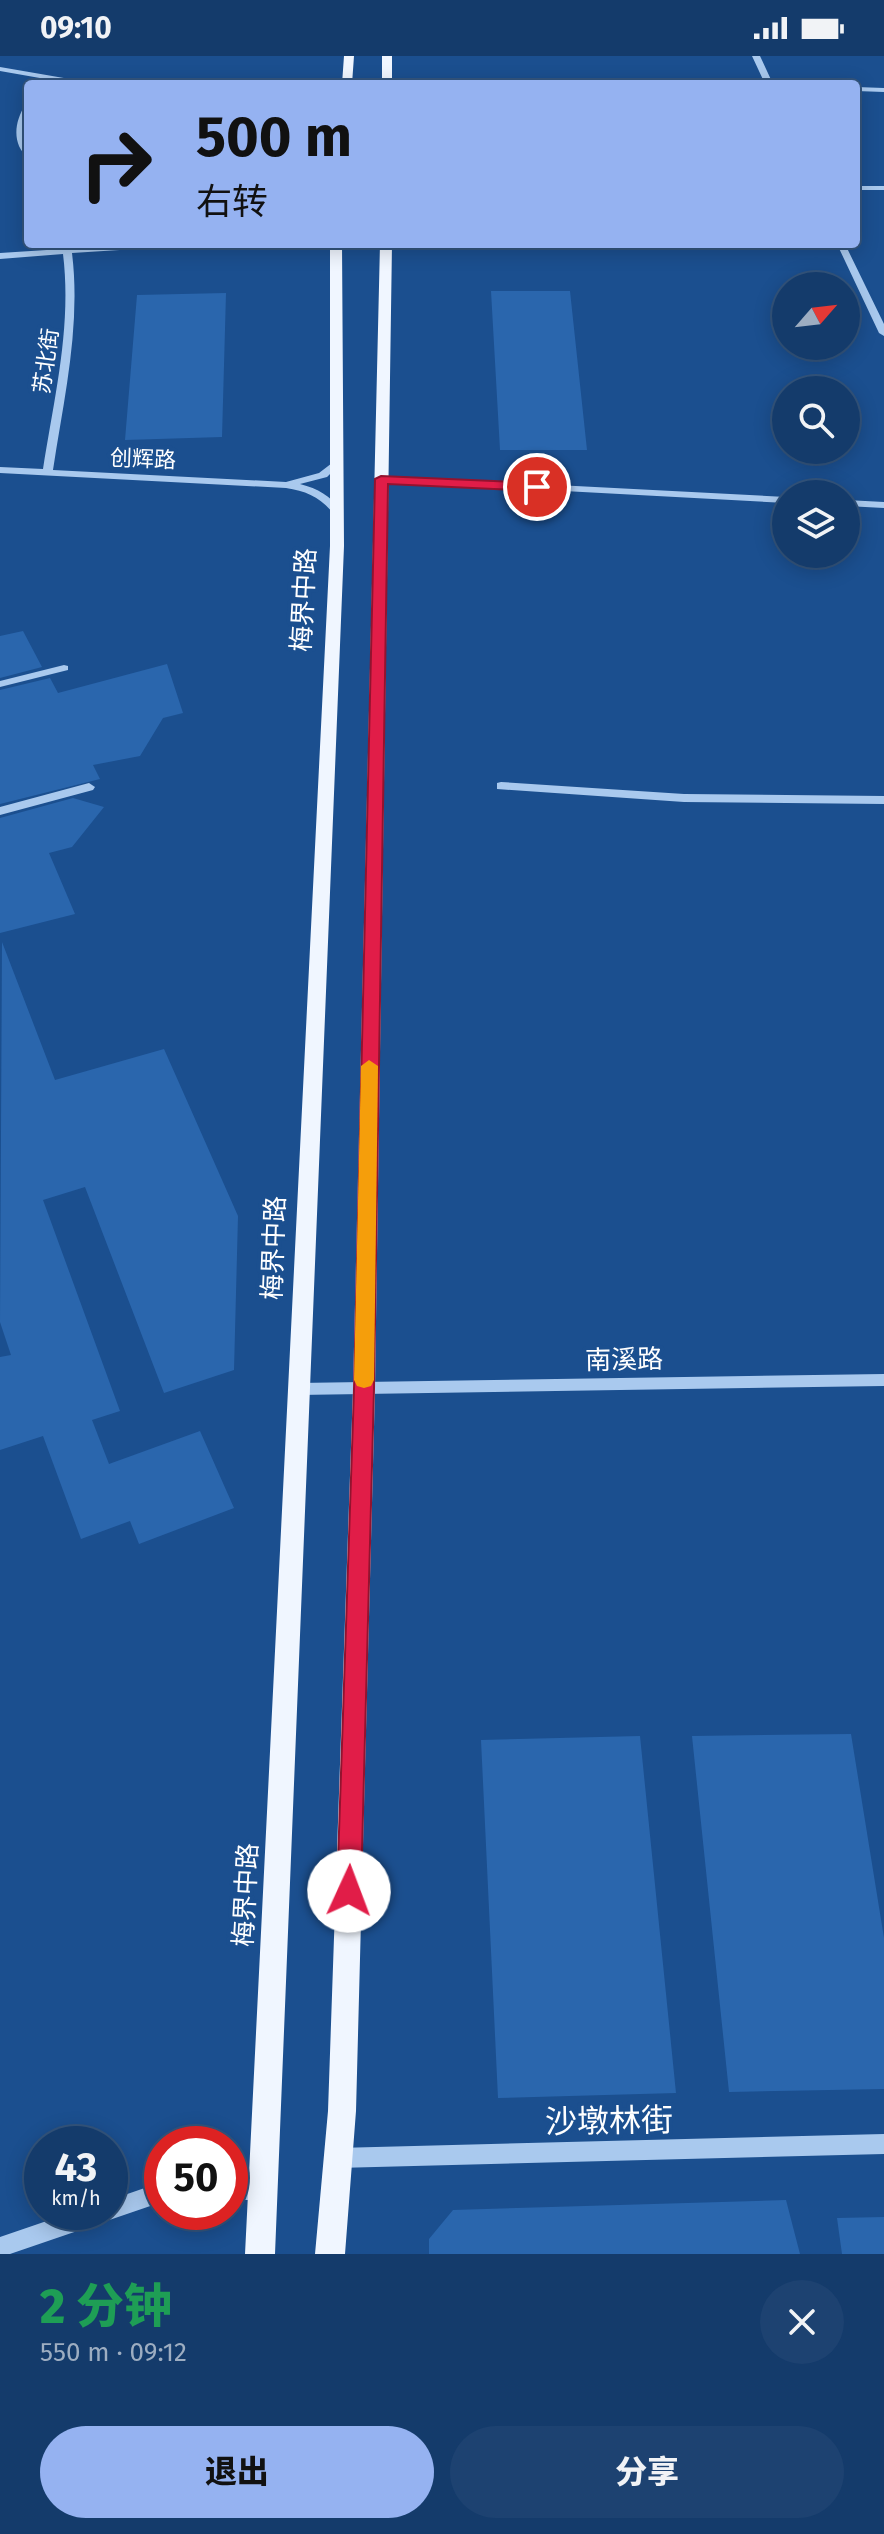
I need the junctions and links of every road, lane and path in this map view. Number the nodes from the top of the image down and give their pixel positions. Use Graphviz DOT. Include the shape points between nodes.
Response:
graph roads {
  1 [pos="349,56"];
  2 [pos="387,56"];
  3 [pos="756,56"];
  4 [pos="0,69"];
  5 [pos="48,80"];
  6 [pos="347,80"];
  7 [pos="387,80"];
  8 [pos="767,80"];
  9 [pos="860,89"];
  10 [pos="884,90"];
  11 [pos="24,114"];
  12 [pos="24,149"];
  13 [pos="860,188"];
  14 [pos="884,188"];
  15 [pos="87,248"];
  16 [pos="336,248"];
  17 [pos="386,248"];
  18 [pos="843,248"];
  19 [pos="67,249"];
  20 [pos="0,256"];
  21 [pos="884,333"];
  22 [pos="336,463"];
  23 [pos="0,470"];
  24 [pos="47,474"];
  25 [pos="381,479"];
  26 [pos="286,485"];
  27 [pos="772,499"];
  28 [pos="860,504"];
  29 [pos="884,505"];
  30 [pos="337,511"];
  31 [pos="64,668"];
  32 [pos="0,684"];
  33 [pos="501,786"];
  34 [pos="89,787"];
  35 [pos="884,800"];
  36 [pos="0,811"];
  37 [pos="884,1380"];
  38 [pos="298,1389"];
  39 [pos="364,1389"];
  40 [pos="884,2144"];
  41 [pos="336,2158"];
  42 [pos="248,2190"];
  43 [pos="263,2190"];
  44 [pos="50,2230"];
  45 [pos="0,2247"];
  46 [pos="260,2254"];
  47 [pos="330,2254"];
  1 -- 6 [label="main road"];
  2 -- 7 [label="main road"];
  3 -- 8 [label="street"];
  4 -- 5 [label="street"];
  9 -- 10 [label="street"];
  11 -- 12 [label="street" via="19,122"];
  13 -- 14 [label="street"];
  15 -- 19 [label="street"];
  16 -- 22 [label="main road, 梅界中路"];
  17 -- 25 [label="main road"];
  18 -- 21 [label="street"];
  19 -- 20 [label="street"];
  19 -- 24 [label="street, 苏北街" via="70,318"];
  22 -- 26 [label="street" via="323,475"];
  22 -- 30 [label="main road, 梅界中路"];
  23 -- 24 [label="street, 创辉路"];
  24 -- 26 [label="street, 创辉路"];
  25 -- 27 [label="street"];
  25 -- 39 [label="main road"];
  26 -- 30 [label="street" via="318,491"];
  28 -- 29 [label="street"];
  30 -- 38 [label="main road, 梅界中路"];
  31 -- 32 [label="street"];
  33 -- 35 [label="street" via="684,798"];
  34 -- 36 [label="street"];
  37 -- 39 [label="street, 南溪路"];
  38 -- 39 [label="street, 南溪路"];
  38 -- 43 [label="main road, 梅界中路"];
  39 -- 41 [label="main road"];
  40 -- 41 [label="street, 沙墩林街"];
  41 -- 47 [label="main road"];
  42 -- 43 [label="street"];
  43 -- 46 [label="main road, 梅界中路"];
  44 -- 45 [label="street"];
}
